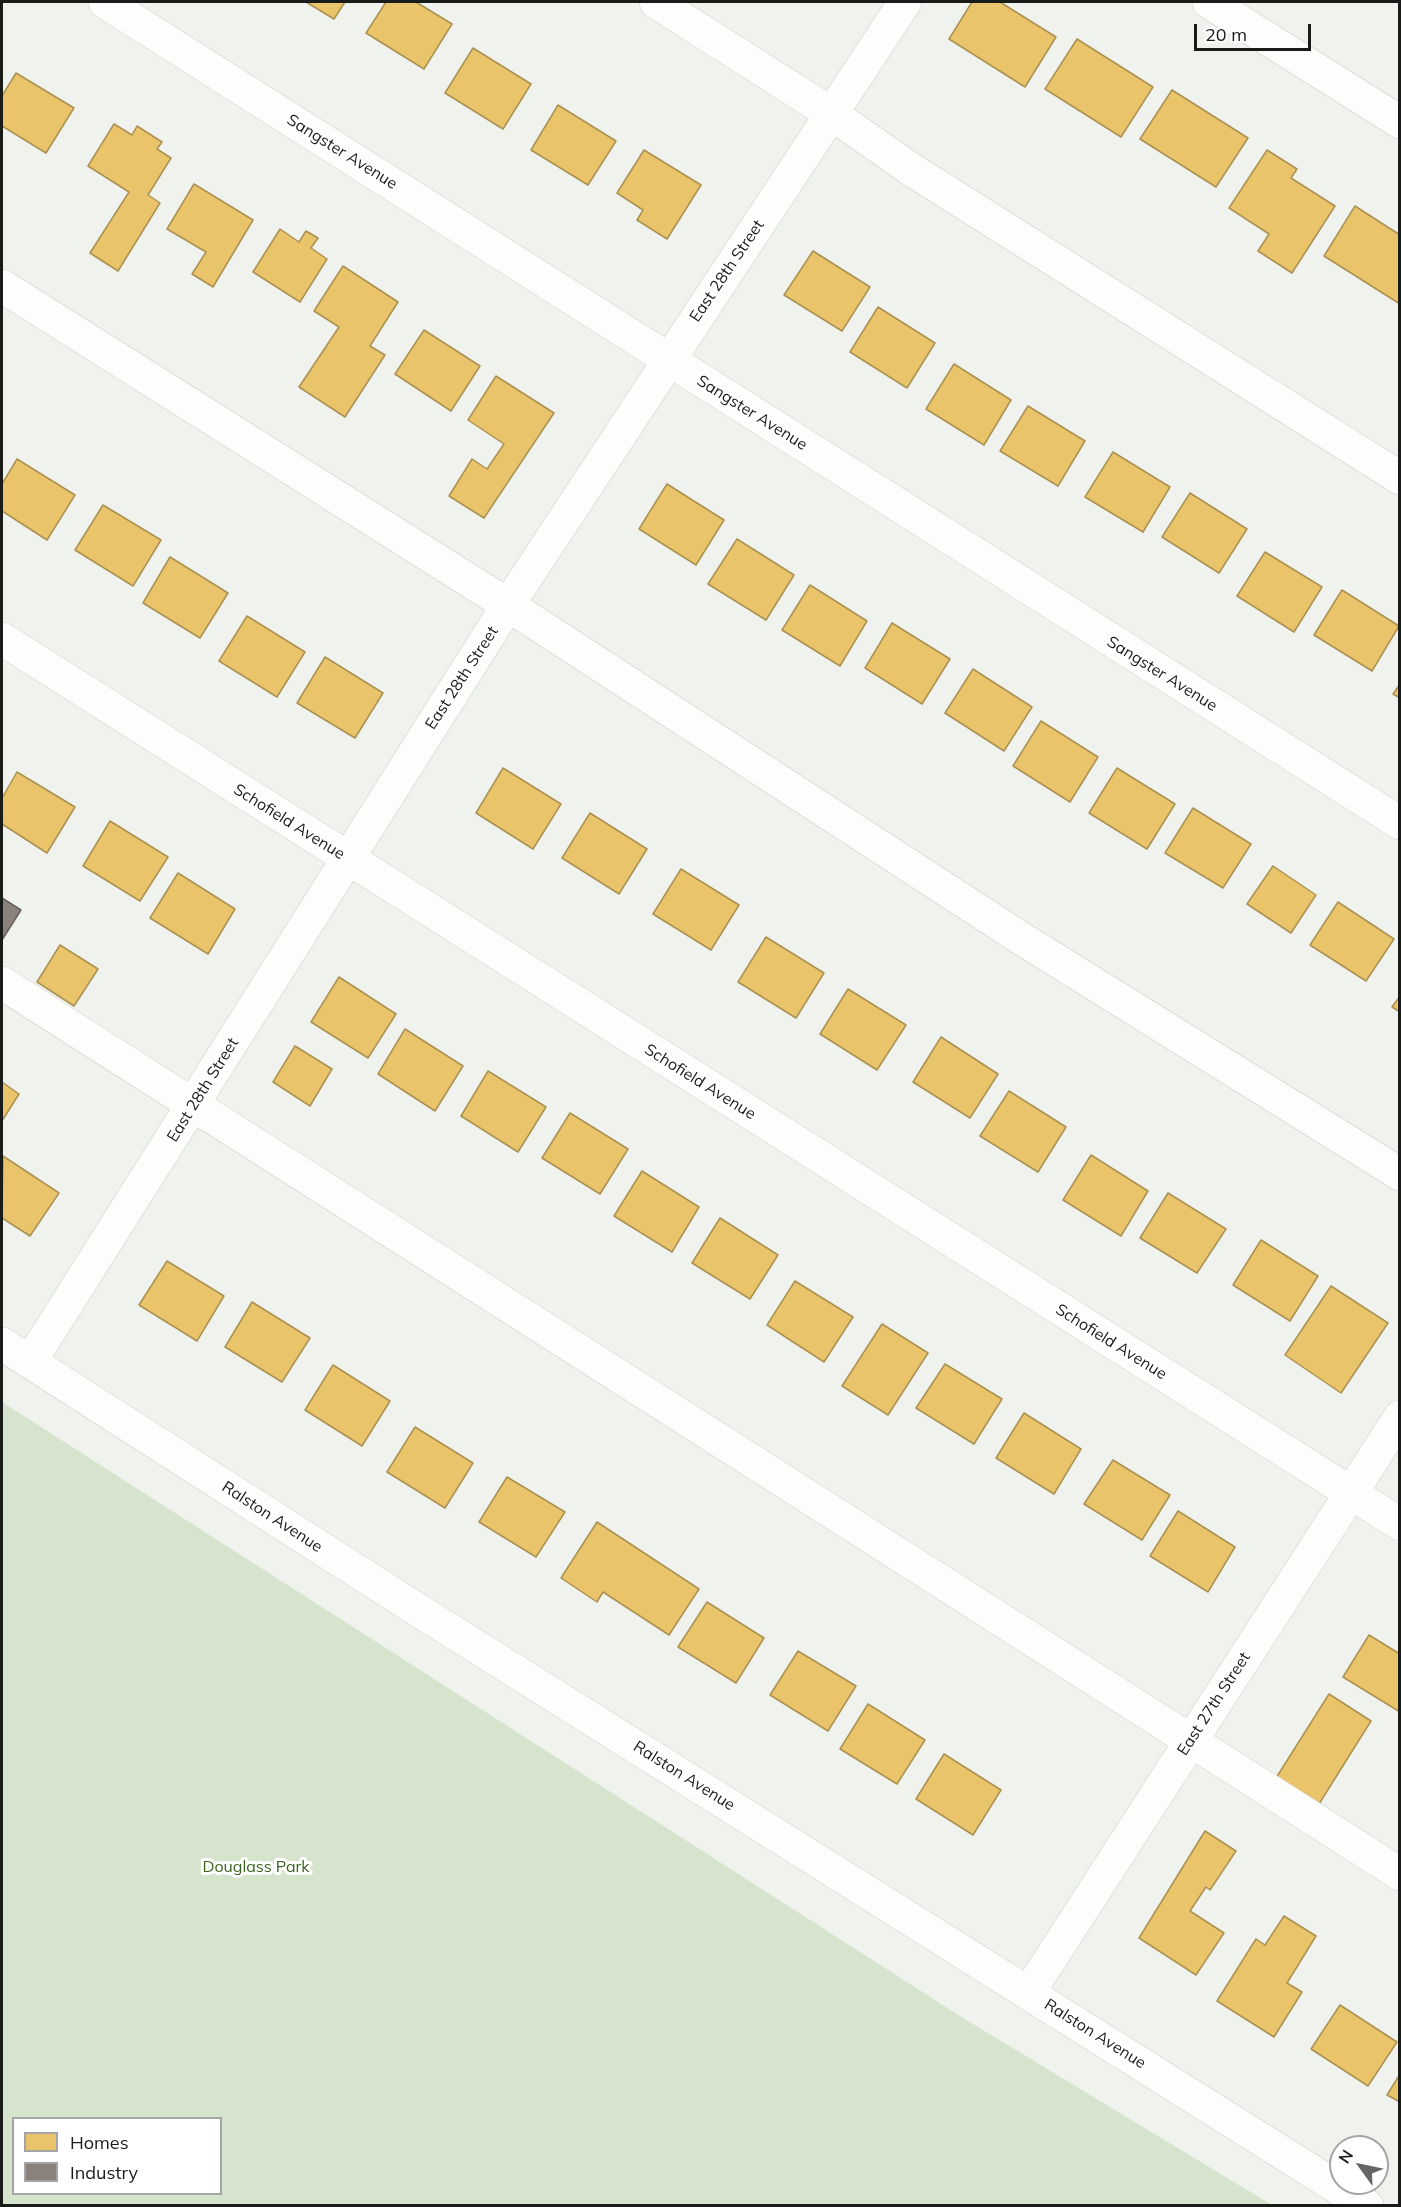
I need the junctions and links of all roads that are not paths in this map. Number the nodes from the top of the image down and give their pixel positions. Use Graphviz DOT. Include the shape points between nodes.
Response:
graph roads {
  1 [pos="105,2"];
  2 [pos="656,2"];
  3 [pos="905,2"];
  4 [pos="1209,2"];
  5 [pos="832,114"];
  6 [pos="1400,122"];
  7 [pos="2,286"];
  8 [pos="669,360"];
  9 [pos="1400,478"];
  10 [pos="508,606"];
  11 [pos="2,639"];
  12 [pos="1400,823"];
  13 [pos="346,858"];
  14 [pos="2,983"];
  15 [pos="195,1105"];
  16 [pos="1400,1174"];
  17 [pos="2,1344"];
  18 [pos="30,1362"];
  19 [pos="1400,1417"];
  20 [pos="1350,1492"];
  21 [pos="1400,1524"];
  22 [pos="1190,1742"];
  23 [pos="1400,1874"];
  24 [pos="1029,1992"];
  25 [pos="1367,2205"];
  1 -- 8 [label="street, Sangster Avenue"];
  2 -- 5 [label="street"];
  3 -- 5 [label="street, East 28th Street"];
  4 -- 6 [label="street"];
  5 -- 8 [label="street, East 28th Street"];
  5 -- 9 [label="street" via="912,170"];
  7 -- 10 [label="street"];
  8 -- 10 [label="street, East 28th Street"];
  8 -- 12 [label="street, Sangster Avenue"];
  10 -- 13 [label="street, East 28th Street"];
  10 -- 16 [label="street" via="1019,937"];
  11 -- 13 [label="street, Schofield Avenue"];
  13 -- 15 [label="street, East 28th Street"];
  13 -- 20 [label="street, Schofield Avenue"];
  14 -- 15 [label="street"];
  15 -- 18 [label="street, East 28th Street"];
  15 -- 22 [label="street"];
  17 -- 18 [label="street, Ralston Avenue"];
  18 -- 24 [label="street, Ralston Avenue"];
  19 -- 20 [label="street, East 27th Street"];
  20 -- 21 [label="street, Schofield Avenue"];
  20 -- 22 [label="street, East 27th Street"];
  22 -- 23 [label="street"];
  22 -- 24 [label="street, East 27th Street"];
  24 -- 25 [label="street, Ralston Avenue"];
}
